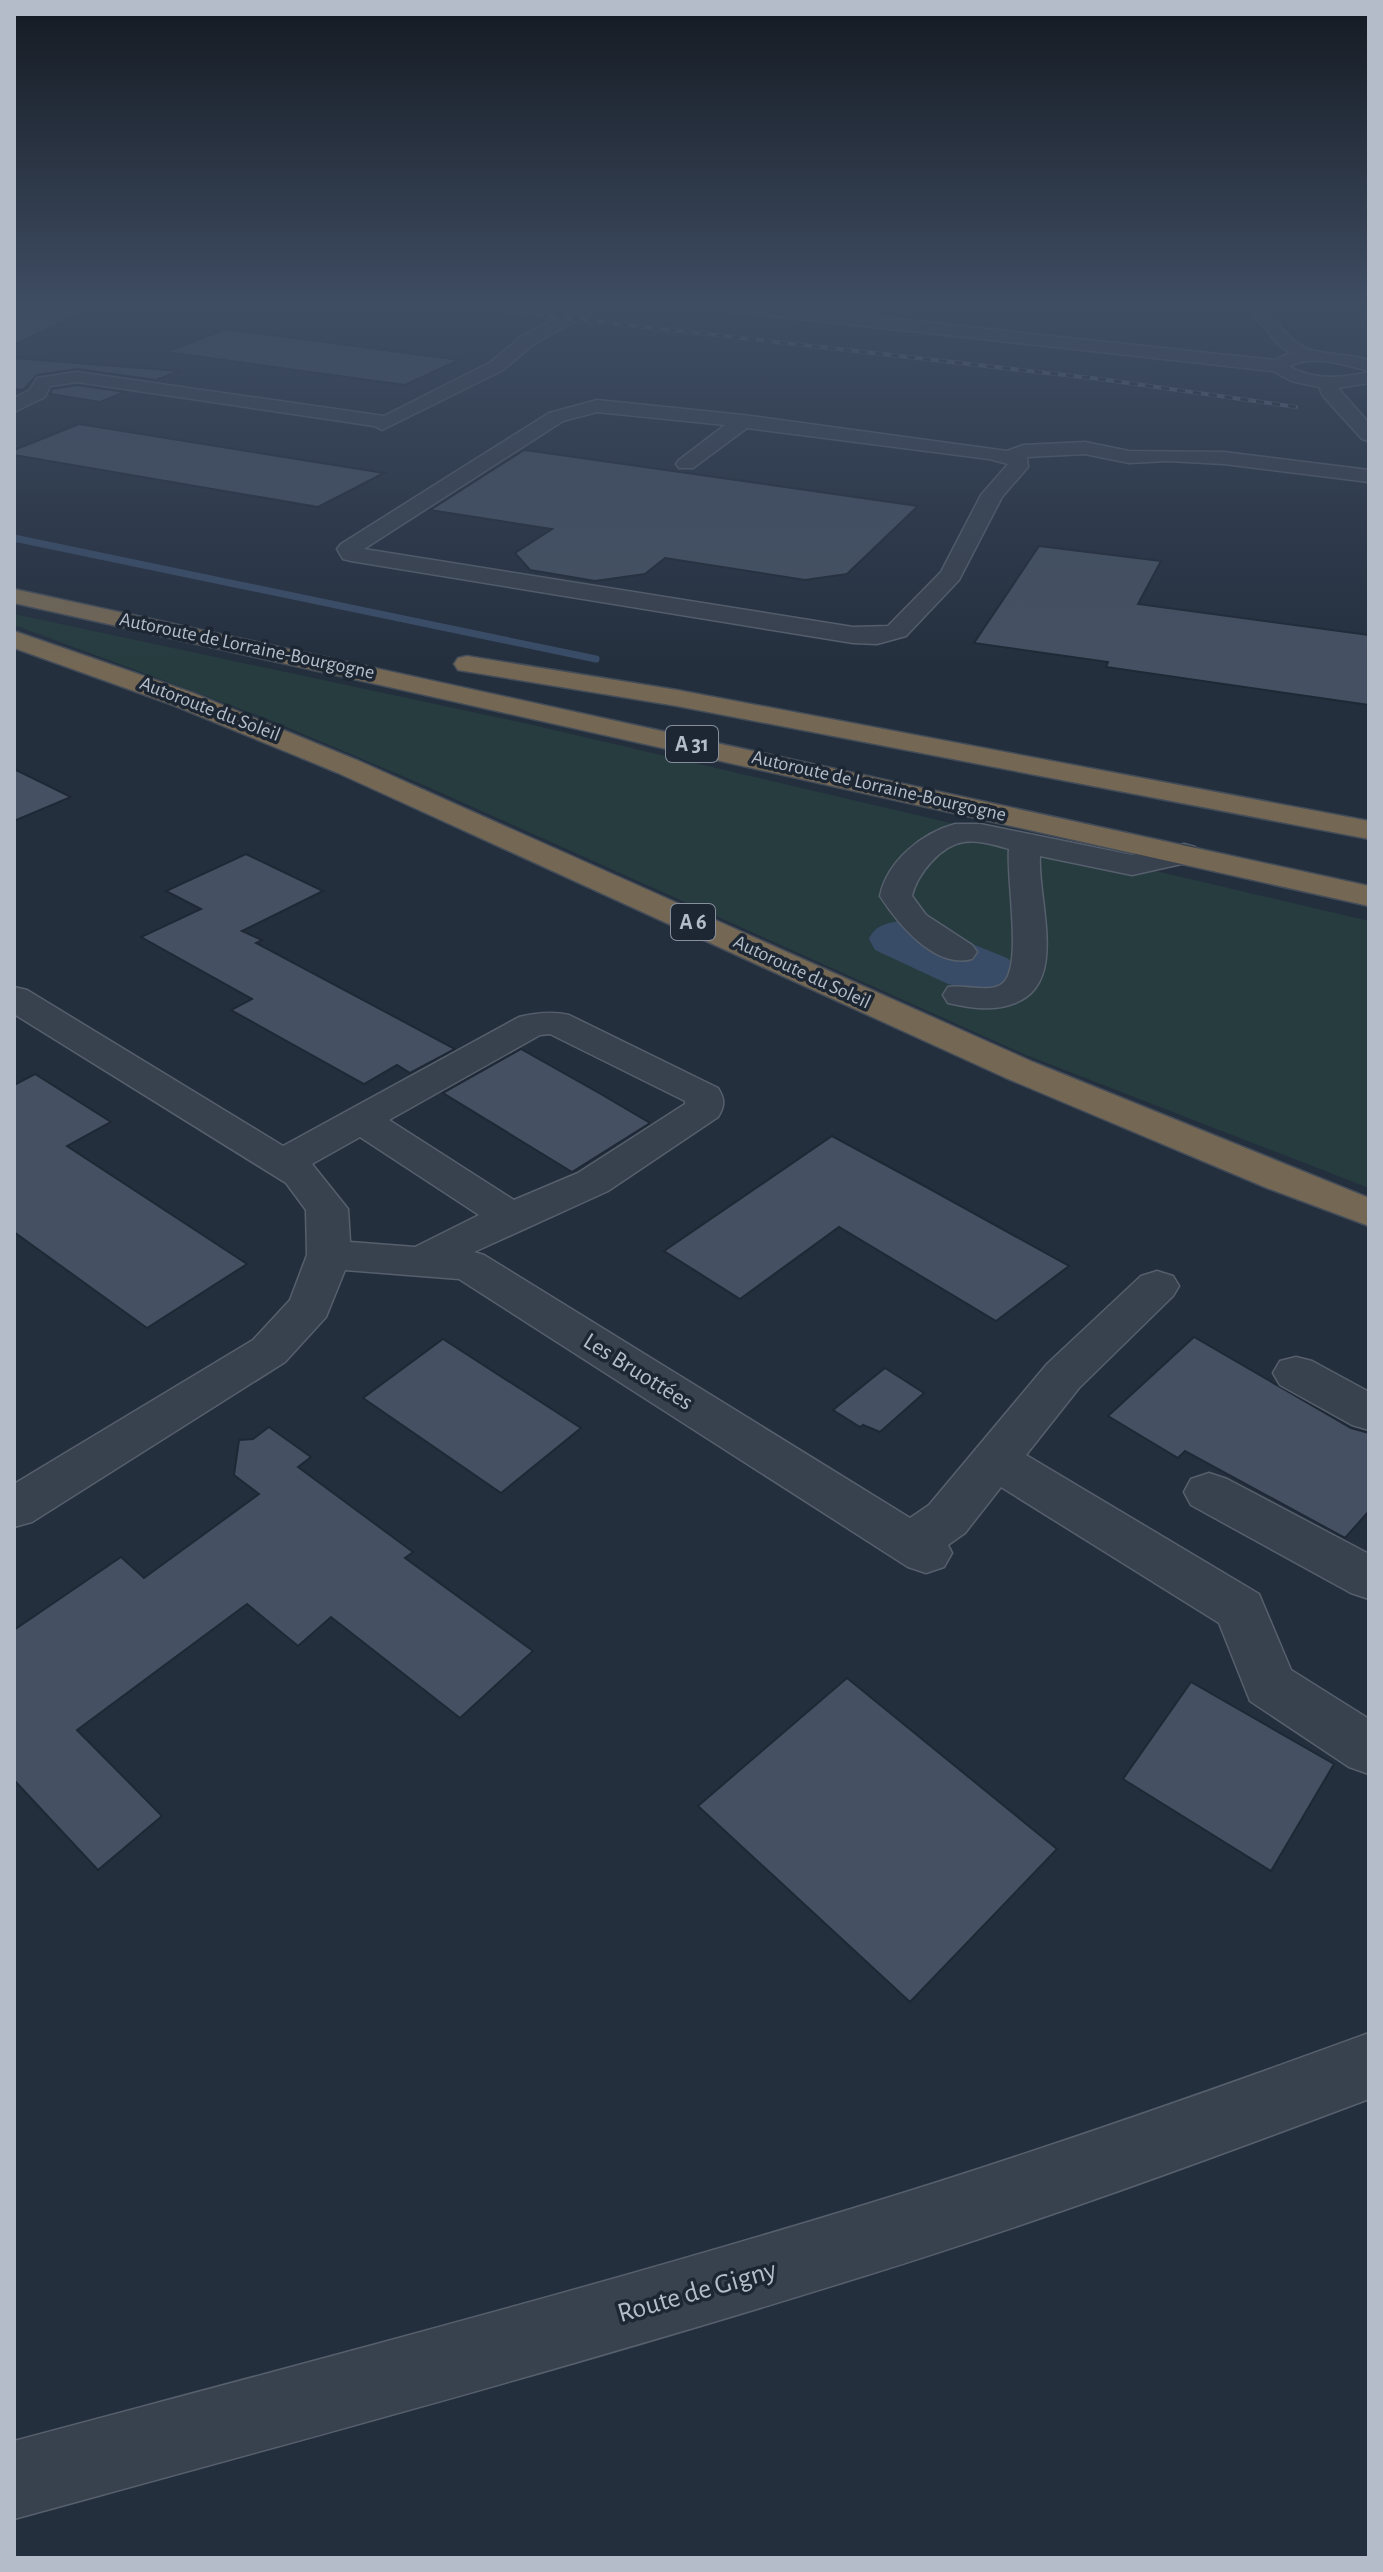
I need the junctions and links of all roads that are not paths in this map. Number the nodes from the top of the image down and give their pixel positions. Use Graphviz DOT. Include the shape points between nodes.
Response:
graph roads {
  1 [pos="542,426"];
  2 [pos="736,426"];
  3 [pos="781,426"];
  4 [pos="1012,457"];
  5 [pos="686,464"];
  6 [pos="1369,476"];
  7 [pos="14,596"];
  8 [pos="14,639"];
  9 [pos="437,658"];
  10 [pos="510,673"];
  11 [pos="1369,830"];
  12 [pos="1186,840"];
  13 [pos="1025,843"];
  14 [pos="1369,896"];
  15 [pos="960,952"];
  16 [pos="961,995"];
  17 [pos="14,998"];
  18 [pos="360,1119"];
  19 [pos="283,1163"];
  20 [pos="1369,1213"];
  21 [pos="511,1217"];
  22 [pos="329,1255"];
  23 [pos="420,1262"];
  24 [pos="1157,1286"];
  25 [pos="1296,1373"];
  26 [pos="1369,1413"];
  27 [pos="995,1460"];
  28 [pos="1209,1492"];
  29 [pos="14,1508"];
  30 [pos="1369,1578"];
  31 [pos="1369,1749"];
  32 [pos="1369,2066"];
  33 [pos="14,2480"];
  1 -- 4 [label="street" via="349,549 351,554 877,636 897,631 951,575 992,495 1018,467"];
  2 -- 5 [label="street"];
  3 -- 4 [label="street"];
  4 -- 6 [label="street" via="1068,447 1129,457 1202,456"];
  7 -- 12 [label="highway, Autoroute de Lorraine-Bourgogne / A 31"];
  8 -- 20 [label="highway, Autoroute du Soleil / A 6" via="298,743 972,1049"];
  9 -- 10 [label="highway"];
  10 -- 11 [label="highway" via="677,698"];
  10 -- 12 [label="highway, Autoroute de Lorraine-Bourgogne / A 31"];
  12 -- 13 [label="street" via="1132,865"];
  12 -- 14 [label="highway, Autoroute de Lorraine-Bourgogne / A 31"];
  13 -- 15 [label="street" via="974,832 949,834 932,843 903,877 896,896 905,912"];
  13 -- 16 [label="street" via="1031,938 1025,982 999,1000"];
  17 -- 19 [label="street"];
  18 -- 19 [label="street"];
  18 -- 21 [label="street"];
  18 -- 21 [label="street" via="532,1025 556,1023 704,1096 704,1109 593,1182"];
  19 -- 22 [label="street" via="300,1174 327,1209"];
  21 -- 23 [label="street"];
  22 -- 23 [label="street, Les Bruottées"];
  22 -- 29 [label="street" via="310,1306 269,1351"];
  23 -- 27 [label="street, Les Bruottées" via="469,1265 919,1548"];
  24 -- 27 [label="street" via="1063,1376"];
  25 -- 26 [label="street"];
  27 -- 31 [label="street" via="1240,1609 1270,1685"];
  28 -- 30 [label="street"];
  32 -- 33 [label="street, Route de Gigny" via="1220,2124 857,2245 596,2322"];
}
